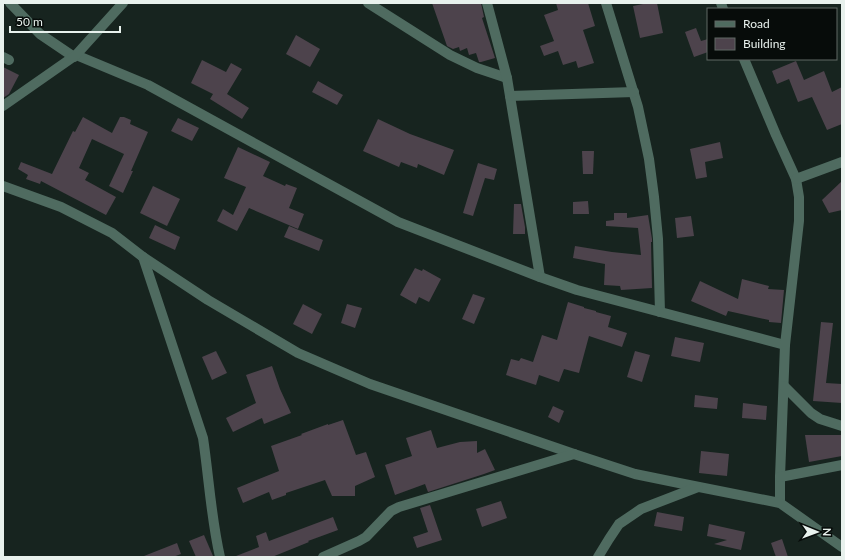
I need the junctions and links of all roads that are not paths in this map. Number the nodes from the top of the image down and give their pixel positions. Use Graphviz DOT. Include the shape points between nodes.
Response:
graph roads {
  1 [pos="10,3"];
  2 [pos="124,3"];
  3 [pos="368,3"];
  4 [pos="487,3"];
  5 [pos="606,3"];
  6 [pos="75,56"];
  7 [pos="744,60"];
  8 [pos="507,78"];
  9 [pos="634,92"];
  10 [pos="510,96"];
  11 [pos="3,106"];
  12 [pos="842,162"];
  13 [pos="796,179"];
  14 [pos="3,186"];
  15 [pos="143,257"];
  16 [pos="540,277"];
  17 [pos="660,312"];
  18 [pos="785,345"];
  19 [pos="784,386"];
  20 [pos="842,426"];
  21 [pos="574,454"];
  22 [pos="842,466"];
  23 [pos="780,477"];
  24 [pos="698,487"];
  25 [pos="780,503"];
  26 [pos="842,547"];
  27 [pos="220,557"];
  28 [pos="323,557"];
  29 [pos="598,557"];
  1 -- 6 [label="street" via="40,34"];
  2 -- 6 [label="street"];
  3 -- 8 [label="street" via="456,59"];
  4 -- 8 [label="street"];
  5 -- 9 [label="street"];
  6 -- 11 [label="street"];
  6 -- 16 [label="street" via="148,85 398,222"];
  7 -- 13 [label="street"];
  8 -- 10 [label="street"];
  9 -- 10 [label="street"];
  9 -- 17 [label="street" via="654,197"];
  10 -- 16 [label="street"];
  12 -- 13 [label="street"];
  13 -- 18 [label="street" via="799,221"];
  14 -- 15 [label="street" via="62,207 112,233"];
  15 -- 21 [label="street" via="208,300 298,353 370,384"];
  15 -- 27 [label="street" via="203,438"];
  16 -- 17 [label="street" via="577,290"];
  17 -- 18 [label="street"];
  18 -- 19 [label="street"];
  19 -- 20 [label="street" via="811,413 820,419"];
  19 -- 23 [label="street"];
  21 -- 24 [label="street" via="635,474"];
  21 -- 28 [label="street" via="399,507 390,511 366,537"];
  22 -- 23 [label="street"];
  23 -- 25 [label="street"];
  24 -- 25 [label="street"];
  24 -- 29 [label="street" via="640,509 624,520"];
  25 -- 26 [label="street"];
}
